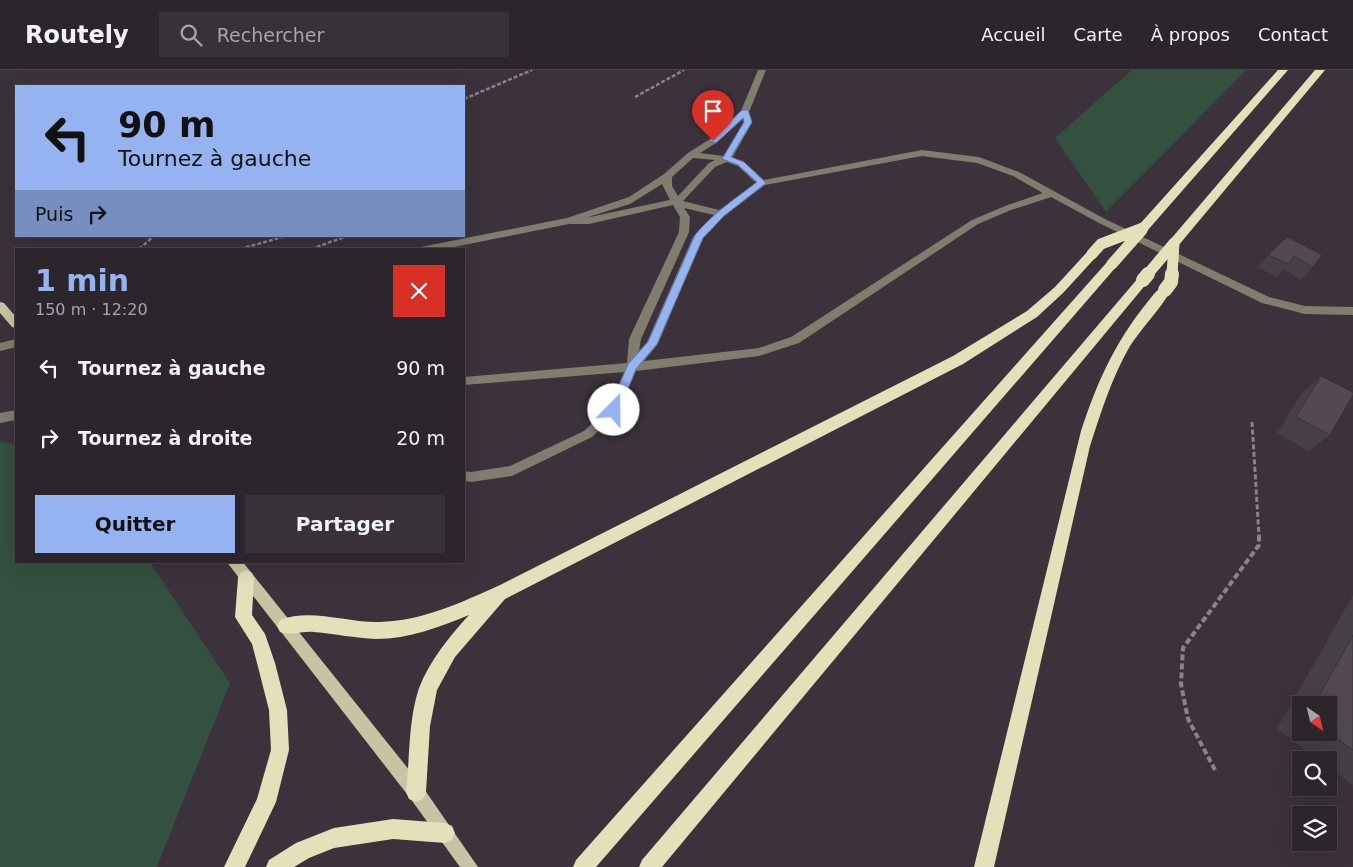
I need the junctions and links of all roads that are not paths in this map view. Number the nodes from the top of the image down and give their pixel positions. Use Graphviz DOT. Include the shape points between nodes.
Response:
graph roads {
  1 [pos="762,70"];
  2 [pos="1283,70"];
  3 [pos="1320,70"];
  4 [pos="745,112"];
  5 [pos="691,155"];
  6 [pos="727,159"];
  7 [pos="666,176"];
  8 [pos="762,183"];
  9 [pos="1050,194"];
  10 [pos="675,202"];
  11 [pos="720,214"];
  12 [pos="569,221"];
  13 [pos="1147,224"];
  14 [pos="1178,239"];
  15 [pos="430,248"];
  16 [pos="0,306"];
  17 [pos="1353,311"];
  18 [pos="15,323"];
  19 [pos="15,343"];
  20 [pos="0,347"];
  21 [pos="632,367"];
  22 [pos="465,381"];
  23 [pos="15,415"];
  24 [pos="0,418"];
  25 [pos="465,476"];
  26 [pos="235,563"];
  27 [pos="246,578"];
  28 [pos="506,590"];
  29 [pos="286,626"];
  30 [pos="416,792"];
  31 [pos="445,833"];
  32 [pos="586,863"];
  33 [pos="234,867"];
  34 [pos="276,867"];
  35 [pos="470,867"];
  36 [pos="649,867"];
  37 [pos="984,867"];
  1 -- 4 [label="lane"];
  2 -- 13 [label="highway"];
  3 -- 14 [label="highway"];
  4 -- 5 [label="lane" via="713,141"];
  4 -- 6 [label="lane" via="748,122"];
  5 -- 6 [label="lane"];
  5 -- 7 [label="lane"];
  6 -- 8 [label="lane" via="741,164"];
  6 -- 10 [label="lane" via="712,165"];
  7 -- 10 [label="lane"];
  7 -- 12 [label="lane" via="628,202 586,212"];
  8 -- 9 [label="lane" via="922,153 979,160 1016,174"];
  8 -- 11 [label="lane"];
  9 -- 17 [label="lane" via="1266,300 1305,310"];
  9 -- 21 [label="lane" via="975,222 795,340 759,352"];
  10 -- 11 [label="lane"];
  10 -- 12 [label="lane" via="589,221"];
  10 -- 21 [label="lane" via="685,217 684,232 635,339"];
  11 -- 21 [label="lane" via="698,238 652,344"];
  12 -- 15 [label="lane"];
  13 -- 28 [label="highway, bridge" via="1102,244 1060,290 1032,314 958,360"];
  13 -- 32 [label="highway, bridge"];
  14 -- 36 [label="highway, bridge"];
  14 -- 37 [label="highway, bridge" via="1171,282 1134,330 1097,399"];
  16 -- 18 [label="main road"];
  19 -- 20 [label="lane"];
  21 -- 22 [label="lane"];
  21 -- 25 [label="lane" via="614,410 588,434 512,471"];
  23 -- 24 [label="lane"];
  26 -- 27 [label="main road"];
  27 -- 29 [label="main road"];
  27 -- 33 [label="highway" via="243,617 262,648 278,710 280,750 266,802"];
  28 -- 29 [label="highway" via="459,612 415,626 386,630 354,630 313,624"];
  28 -- 30 [label="highway" via="469,626 446,657 428,690"];
  29 -- 30 [label="main road"];
  30 -- 31 [label="main road"];
  31 -- 34 [label="highway" via="393,829 334,838 303,850"];
  31 -- 35 [label="main road"];
}
